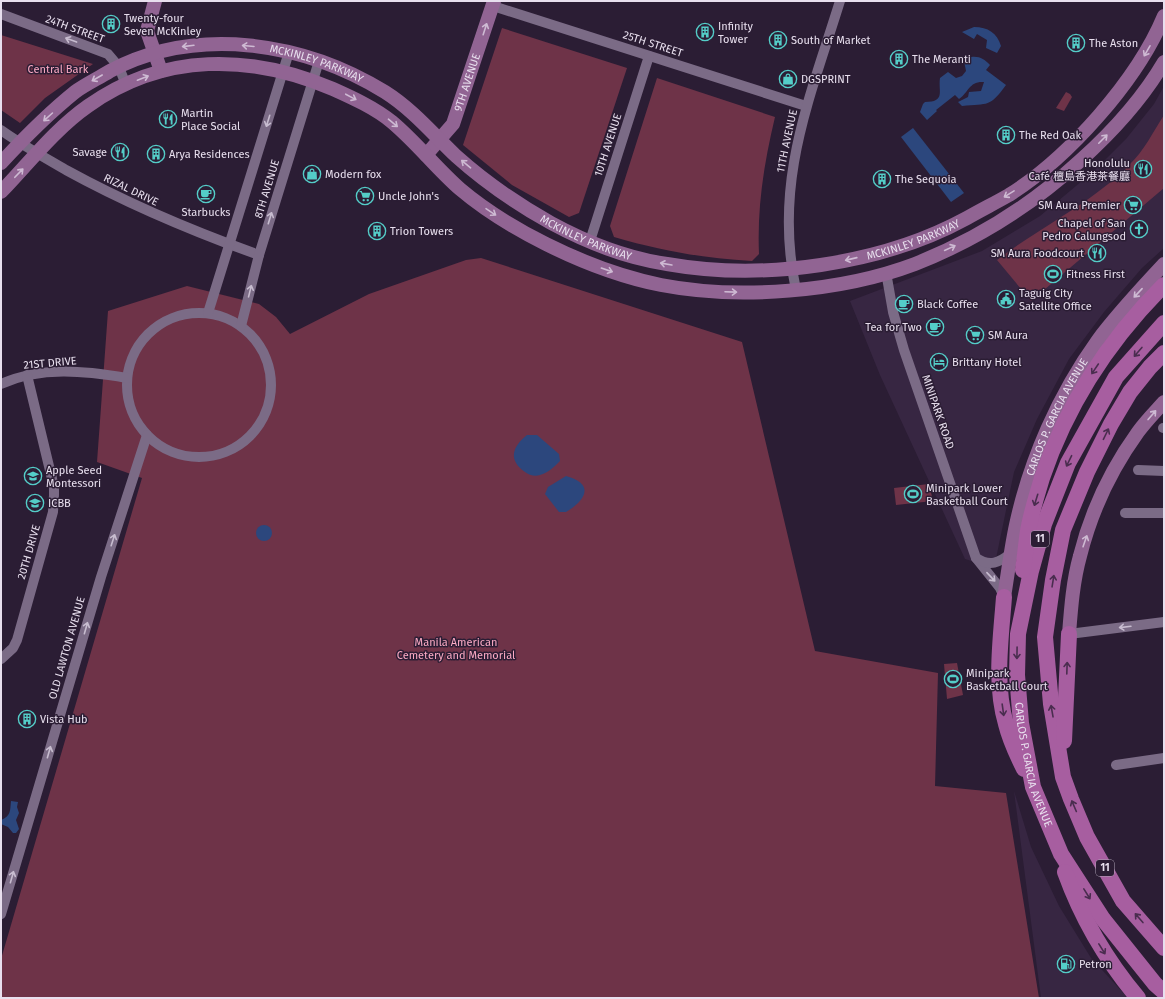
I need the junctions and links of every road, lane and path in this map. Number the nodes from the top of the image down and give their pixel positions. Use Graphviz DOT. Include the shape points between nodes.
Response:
graph roads {
  1 [pos="155,1"];
  2 [pos="840,1"];
  3 [pos="493,3"];
  4 [pos="1,14"];
  5 [pos="1164,16"];
  6 [pos="154,52"];
  7 [pos="289,52"];
  8 [pos="649,56"];
  9 [pos="319,61"];
  10 [pos="1164,62"];
  11 [pos="119,67"];
  12 [pos="161,71"];
  13 [pos="283,71"];
  14 [pos="313,80"];
  15 [pos="126,84"];
  16 [pos="806,106"];
  17 [pos="1,130"];
  18 [pos="440,139"];
  19 [pos="20,143"];
  20 [pos="37,153"];
  21 [pos="426,155"];
  22 [pos="1,163"];
  23 [pos="1,192"];
  24 [pos="590,241"];
  25 [pos="230,245"];
  26 [pos="259,255"];
  27 [pos="1164,264"];
  28 [pos="791,268"];
  29 [pos="886,272"];
  30 [pos="1164,285"];
  31 [pos="796,290"];
  32 [pos="208,313"];
  33 [pos="1164,323"];
  34 [pos="241,326"];
  35 [pos="1164,354"];
  36 [pos="27,375"];
  37 [pos="127,378"];
  38 [pos="1,384"];
  39 [pos="1164,402"];
  40 [pos="147,435"];
  41 [pos="1138,470"];
  42 [pos="1164,471"];
  43 [pos="1125,513"];
  44 [pos="1164,513"];
  45 [pos="1011,553"];
  46 [pos="976,558"];
  47 [pos="1004,597"];
  48 [pos="1164,622"];
  49 [pos="1018,634"];
  50 [pos="1069,634"];
  51 [pos="1,659"];
  52 [pos="1164,758"];
  53 [pos="1116,765"];
  54 [pos="1063,777"];
  55 [pos="1033,787"];
  56 [pos="1054,836"];
  57 [pos="1,914"];
  58 [pos="1164,948"];
  59 [pos="1164,992"];
  60 [pos="1138,998"];
  1 -- 6 [label="main road" via="147,31"];
  2 -- 16 [label="street, 11TH AVENUE"];
  3 -- 8 [label="street, 25TH STREET"];
  18 -- 3 [label="main road, 9TH AVENUE, one-way" via="453,124"];
  11 -- 4 [label="street, 24TH STREET, one-way" via="108,54"];
  5 -- 28 [label="main road, MCKINLEY PARKWAY, one-way" via="1138,66 1092,123 1048,167 1010,194 956,224 901,246 835,262"];
  7 -- 6 [label="main road, MCKINLEY PARKWAY, one-way" via="246,45 199,45"];
  6 -- 11 [label="main road, MCKINLEY PARKWAY"];
  6 -- 12 [label="main road"];
  7 -- 9 [label="main road, MCKINLEY PARKWAY"];
  7 -- 13 [label="street, 8TH AVENUE"];
  8 -- 16 [label="street, 25TH STREET"];
  8 -- 24 [label="street, 10TH AVENUE"];
  9 -- 14 [label="street, 8TH AVENUE"];
  9 -- 18 [label="main road, MCKINLEY PARKWAY" via="386,93"];
  29 -- 10 [label="main road, MCKINLEY PARKWAY, one-way" via="914,264 997,225 1058,181 1106,138 1155,78"];
  11 -- 15 [label="street, 24TH STREET"];
  11 -- 19 [label="main road, MCKINLEY PARKWAY, one-way" via="77,91"];
  12 -- 13 [label="main road, MCKINLEY PARKWAY" via="198,64 224,63"];
  15 -- 12 [label="main road, MCKINLEY PARKWAY, one-way"];
  13 -- 14 [label="main road, MCKINLEY PARKWAY"];
  13 -- 25 [label="street, 8TH AVENUE, one-way"];
  14 -- 21 [label="main road, MCKINLEY PARKWAY, one-way" via="347,95 390,120"];
  26 -- 14 [label="street, 8TH AVENUE, one-way"];
  15 -- 20 [label="main road, MCKINLEY PARKWAY" via="88,106"];
  16 -- 28 [label="street, 11TH AVENUE" via="791,176"];
  17 -- 19 [label="street, RIZAL DRIVE"];
  18 -- 21 [label="main road, 9TH AVENUE"];
  24 -- 18 [label="main road, MCKINLEY PARKWAY, one-way" via="555,225 503,194 457,157"];
  19 -- 20 [label="street, RIZAL DRIVE"];
  19 -- 22 [label="main road, MCKINLEY PARKWAY"];
  23 -- 20 [label="main road, MCKINLEY PARKWAY, one-way"];
  20 -- 25 [label="street, RIZAL DRIVE" via="126,202"];
  21 -- 31 [label="main road, MCKINLEY PARKWAY, one-way" via="460,188 496,215 546,244 603,268 661,285 692,289 734,292"];
  28 -- 24 [label="main road, MCKINLEY PARKWAY, one-way" via="726,270 667,264 638,258"];
  25 -- 26 [label="street, RIZAL DRIVE"];
  25 -- 32 [label="street, 8TH AVENUE"];
  34 -- 26 [label="street, 8TH AVENUE, one-way"];
  27 -- 45 [label="main road, CARLOS P. GARCIA AVENUE, one-way" via="1098,340 1071,383 1048,428 1030,475 1016,524"];
  28 -- 31 [label="street, 11TH AVENUE"];
  29 -- 31 [label="main road, MCKINLEY PARKWAY" via="840,284"];
  29 -- 46 [label="street, MINIPARK ROAD" via="893,312 904,350"];
  30 -- 49 [label="main road, one-way" via="1106,351 1079,394 1056,443 1039,488 1028,530"];
  32 -- 34 [label="street"];
  32 -- 37 [label="street" via="174,317 154,329 138,346 129,366"];
  33 -- 49 [label="main road, CARLOS P. GARCIA AVENUE / 11, one-way" via="1116,377 1068,463 1044,524"];
  34 -- 40 [label="street" via="258,342 271,375 270,398 255,430 227,451 199,457 170,451"];
  54 -- 35 [label="main road, 11, one-way" via="1051,704 1045,637 1063,530 1087,472 1111,424 1130,392"];
  36 -- 37 [label="street, 21ST DRIVE" via="76,371"];
  36 -- 38 [label="street, 21ST DRIVE"];
  36 -- 51 [label="street, 20TH DRIVE" via="54,487 53,512 17,640 13,648"];
  37 -- 40 [label="street" via="130,408"];
  50 -- 39 [label="main road, one-way" via="1073,589 1080,556 1092,520 1114,470 1138,431"];
  57 -- 40 [label="street, OLD LAWTON AVENUE, one-way" via="100,577"];
  41 -- 42 [label="street"];
  43 -- 44 [label="street"];
  45 -- 46 [label="street" via="997,563 984,563"];
  45 -- 47 [label="main road, CARLOS P. GARCIA AVENUE"];
  46 -- 47 [label="street, MINIPARK ROAD, one-way"];
  47 -- 55 [label="main road, one-way" via="1000,660 1004,718 1010,738"];
  48 -- 50 [label="street, one-way"];
  49 -- 55 [label="main road, CARLOS P. GARCIA AVENUE / 11, one-way" via="1017,675 1021,723"];
  54 -- 50 [label="main road, one-way"];
  52 -- 53 [label="street"];
  58 -- 54 [label="main road, 11, one-way" via="1123,900 1087,836"];
  55 -- 56 [label="main road, CARLOS P. GARCIA AVENUE / 11"];
  56 -- 59 [label="main road, CARLOS P. GARCIA AVENUE / 11, one-way" via="1062,854 1103,919"];
  56 -- 60 [label="main road, one-way" via="1072,891 1086,923 1115,969"];
}
